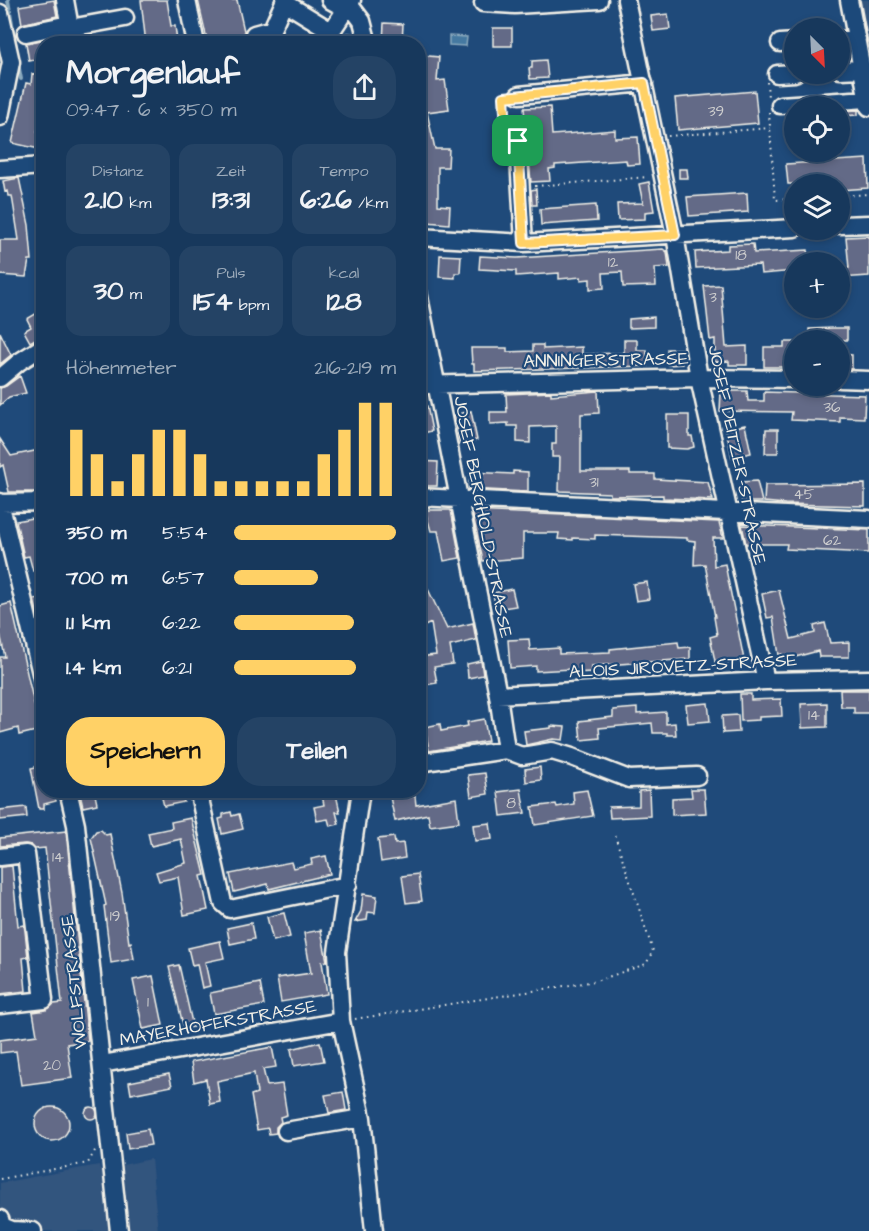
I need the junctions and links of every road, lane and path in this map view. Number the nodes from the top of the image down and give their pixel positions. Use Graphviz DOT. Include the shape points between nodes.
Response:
graph roads {
  1 [pos="65,0"];
  2 [pos="187,0"];
  3 [pos="330,0"];
  4 [pos="598,0"];
  5 [pos="626,0"];
  6 [pos="849,0"];
  7 [pos="282,1"];
  8 [pos="483,3"];
  9 [pos="349,4"];
  10 [pos="0,13"];
  11 [pos="125,18"];
  12 [pos="849,18"];
  13 [pos="71,32"];
  14 [pos="26,33"];
  15 [pos="254,34"];
  16 [pos="194,36"];
  17 [pos="326,36"];
  18 [pos="328,36"];
  19 [pos="366,36"];
  20 [pos="850,44"];
  21 [pos="862,69"];
  22 [pos="850,70"];
  23 [pos="777,74"];
  24 [pos="784,74"];
  25 [pos="644,83"];
  26 [pos="519,95"];
  27 [pos="868,103"];
  28 [pos="780,105"];
  29 [pos="0,117"];
  30 [pos="770,128"];
  31 [pos="655,138"];
  32 [pos="518,141"];
  33 [pos="36,166"];
  34 [pos="2,167"];
  35 [pos="663,176"];
  36 [pos="536,186"];
  37 [pos="869,194"];
  38 [pos="850,195"];
  39 [pos="784,200"];
  40 [pos="869,224"];
  41 [pos="850,225"];
  42 [pos="784,229"];
  43 [pos="675,235"];
  44 [pos="426,237"];
  45 [pos="524,243"];
  46 [pos="426,330"];
  47 [pos="36,351"];
  48 [pos="0,378"];
  49 [pos="699,378"];
  50 [pos="784,379"];
  51 [pos="850,379"];
  52 [pos="869,380"];
  53 [pos="437,383"];
  54 [pos="426,384"];
  55 [pos="426,497"];
  56 [pos="460,498"];
  57 [pos="0,502"];
  58 [pos="36,502"];
  59 [pos="728,513"];
  60 [pos="869,519"];
  61 [pos="36,653"];
  62 [pos="869,679"];
  63 [pos="766,681"];
  64 [pos="498,694"];
  65 [pos="506,750"];
  66 [pos="426,762"];
  67 [pos="697,776"];
  68 [pos="70,798"];
  69 [pos="200,798"];
  70 [pos="360,798"];
  71 [pos="615,836"];
  72 [pos="0,857"];
  73 [pos="348,885"];
  74 [pos="0,1005"];
  75 [pos="340,1021"];
  76 [pos="102,1064"];
  77 [pos="362,1118"];
  78 [pos="286,1131"];
  79 [pos="109,1137"];
  80 [pos="0,1179"];
  81 [pos="0,1219"];
  82 [pos="33,1231"];
  83 [pos="119,1231"];
  84 [pos="374,1231"];
  1 -- 13 [label="street"];
  2 -- 16 [label="street"];
  3 -- 9 [label="street"];
  4 -- 8 [label="street"];
  5 -- 25 [label="street, JOSEF DEITZER-STRASSE"];
  6 -- 12 [label="street"];
  7 -- 15 [label="street" via="272,29"];
  7 -- 17 [label="street"];
  9 -- 18 [label="street"];
  9 -- 19 [label="street" via="362,21"];
  10 -- 29 [label="street" via="11,62"];
  11 -- 13 [label="street"];
  13 -- 14 [label="street"];
  20 -- 21 [label="street"];
  21 -- 22 [label="street"];
  21 -- 27 [label="street"];
  23 -- 24 [label="street"];
  23 -- 30 [label="path" via="767,75"];
  25 -- 26 [label="street"];
  25 -- 31 [label="street, JOSEF DEITZER-STRASSE"];
  26 -- 32 [label="path" via="504,97 507,142"];
  27 -- 28 [label="street"];
  30 -- 31 [label="path"];
  30 -- 39 [label="path" via="775,200"];
  31 -- 35 [label="street, JOSEF DEITZER-STRASSE"];
  32 -- 45 [label="street"];
  33 -- 34 [label="street"];
  35 -- 36 [label="path"];
  35 -- 43 [label="street, JOSEF DEITZER-STRASSE"];
  37 -- 38 [label="path"];
  40 -- 41 [label="street"];
  42 -- 43 [label="street"];
  43 -- 45 [label="street"];
  43 -- 49 [label="street, JOSEF DEITZER-STRASSE"];
  44 -- 45 [label="street"];
  46 -- 53 [label="street, JOSEF BERGHOLD-STRASSE"];
  47 -- 48 [label="street"];
  49 -- 50 [label="street, ANNINGERSTRASSE"];
  49 -- 53 [label="street, ANNINGERSTRASSE"];
  49 -- 59 [label="street, JOSEF DEITZER-STRASSE"];
  51 -- 52 [label="street"];
  53 -- 54 [label="street, ANNINGERSTRASSE"];
  53 -- 56 [label="street, JOSEF BERGHOLD-STRASSE"];
  55 -- 56 [label="street"];
  56 -- 59 [label="street"];
  56 -- 64 [label="street, JOSEF BERGHOLD-STRASSE"];
  57 -- 58 [label="street"];
  57 -- 61 [label="street"];
  59 -- 60 [label="street"];
  59 -- 63 [label="street, JOSEF DEITZER-STRASSE"];
  62 -- 63 [label="street, ALOIS JIROVETZ-STRASSE"];
  63 -- 64 [label="street, ALOIS JIROVETZ-STRASSE"];
  64 -- 65 [label="street, JOSEF BERGHOLD-STRASSE"];
  65 -- 66 [label="street"];
  65 -- 67 [label="street" via="522,756 552,751 629,779"];
  68 -- 76 [label="street, WOLFSTRASSE"];
  69 -- 73 [label="street" via="223,903 230,909"];
  70 -- 73 [label="street"];
  71 -- 75 [label="path" via="653,951 646,964 596,981"];
  72 -- 74 [label="street" via="26,854 44,1000"];
  73 -- 75 [label="street" via="337,952"];
  75 -- 76 [label="street, MAYERHOFERSTRASSE"];
  75 -- 77 [label="street"];
  76 -- 79 [label="street, WOLFSTRASSE"];
  77 -- 78 [label="street"];
  77 -- 84 [label="street"];
  79 -- 80 [label="path" via="101,1138 88,1163"];
  79 -- 83 [label="street, WOLFSTRASSE"];
  81 -- 82 [label="street" via="2,1226 12,1230"];
}
